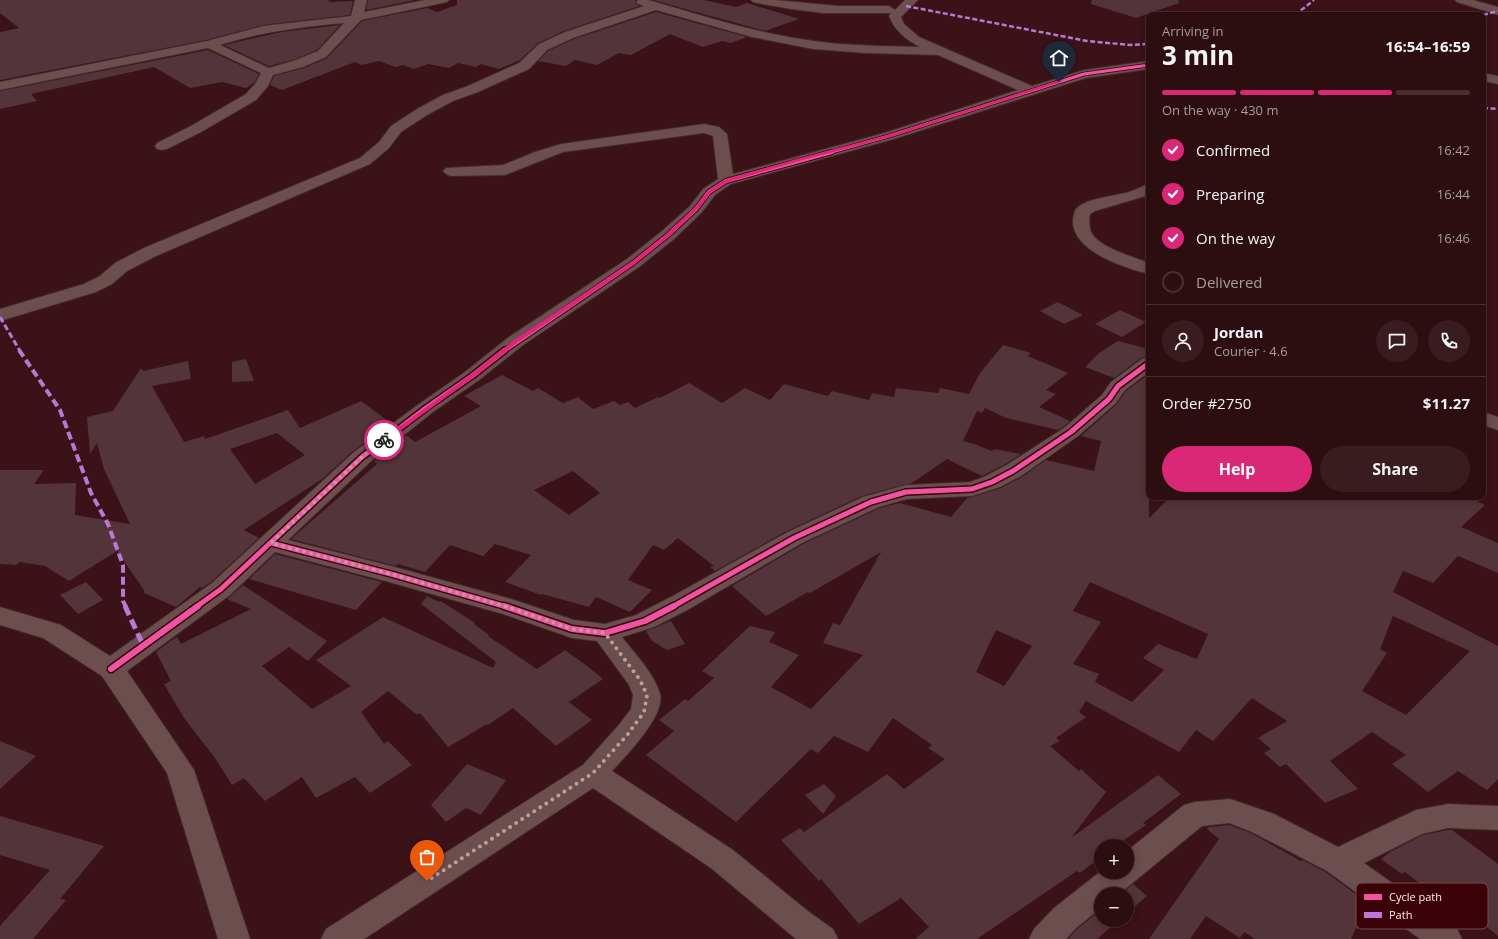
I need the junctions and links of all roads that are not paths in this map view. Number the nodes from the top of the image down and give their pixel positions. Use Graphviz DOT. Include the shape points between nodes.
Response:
graph roads {
  1 [pos="361,0"];
  2 [pos="443,0"];
  3 [pos="634,0"];
  4 [pos="757,0"];
  5 [pos="881,0"];
  6 [pos="912,0"];
  7 [pos="1461,0"];
  8 [pos="656,6"];
  9 [pos="1498,11"];
  10 [pos="892,13"];
  11 [pos="356,18"];
  12 [pos="209,44"];
  13 [pos="937,51"];
  14 [pos="1146,65"];
  15 [pos="268,72"];
  16 [pos="1486,78"];
  17 [pos="1498,80"];
  18 [pos="0,86"];
  19 [pos="1031,91"];
  20 [pos="162,146"];
  21 [pos="451,171"];
  22 [pos="726,181"];
  23 [pos="1146,190"];
  24 [pos="1146,268"];
  25 [pos="0,315"];
  26 [pos="1146,365"];
  27 [pos="1486,419"];
  28 [pos="1498,424"];
  29 [pos="271,543"];
  30 [pos="0,616"];
  31 [pos="605,633"];
  32 [pos="111,669"];
  33 [pos="593,773"];
  34 [pos="1498,818"];
  35 [pos="1338,862"];
  36 [pos="1134,863"];
  37 [pos="1114,879"];
  38 [pos="1367,883"];
  39 [pos="1432,929"];
  40 [pos="234,939"];
  41 [pos="337,939"];
  42 [pos="822,939"];
  43 [pos="1045,939"];
  44 [pos="1446,939"];
  1 -- 11 [label="street"];
  2 -- 11 [label="street"];
  3 -- 8 [label="street"];
  4 -- 10 [label="street" via="816,10"];
  5 -- 10 [label="street"];
  6 -- 10 [label="street"];
  7 -- 9 [label="street"];
  8 -- 13 [label="street" via="795,43 849,49"];
  8 -- 25 [label="street" via="569,35 544,48 524,66 448,98 396,129 384,145 365,161 150,252 121,267 106,280 90,288"];
  10 -- 13 [label="street" via="898,26 915,40"];
  11 -- 12 [label="street" via="268,28"];
  11 -- 15 [label="street" via="322,54"];
  12 -- 15 [label="street"];
  12 -- 18 [label="street"];
  13 -- 19 [label="street"];
  14 -- 19 [label="street" via="1084,74"];
  15 -- 20 [label="street" via="261,86 251,97 196,130"];
  16 -- 17 [label="street"];
  19 -- 22 [label="street" via="889,136"];
  21 -- 22 [label="street" via="505,170 561,148 707,128 720,134"];
  22 -- 29 [label="street" via="709,192 696,209 633,263 516,341 362,457"];
  23 -- 24 [label="street" via="1083,210 1080,223 1083,233 1092,244"];
  26 -- 31 [label="street" via="1118,386 1109,399 1071,432 992,482 972,489 906,492 871,502 794,538 645,621"];
  27 -- 28 [label="street"];
  29 -- 31 [label="street" via="511,608 572,629"];
  29 -- 32 [label="street" via="221,589"];
  30 -- 32 [label="street" via="52,632"];
  31 -- 33 [label="street" via="640,680 647,695 644,712"];
  32 -- 40 [label="street" via="180,770"];
  33 -- 41 [label="street"];
  33 -- 42 [label="street" via="722,859"];
  34 -- 35 [label="street" via="1448,816 1416,822"];
  35 -- 36 [label="street" via="1263,822 1230,811 1195,814"];
  35 -- 38 [label="street"];
  37 -- 43 [label="street" via="1065,918"];
  39 -- 44 [label="street"];
}
